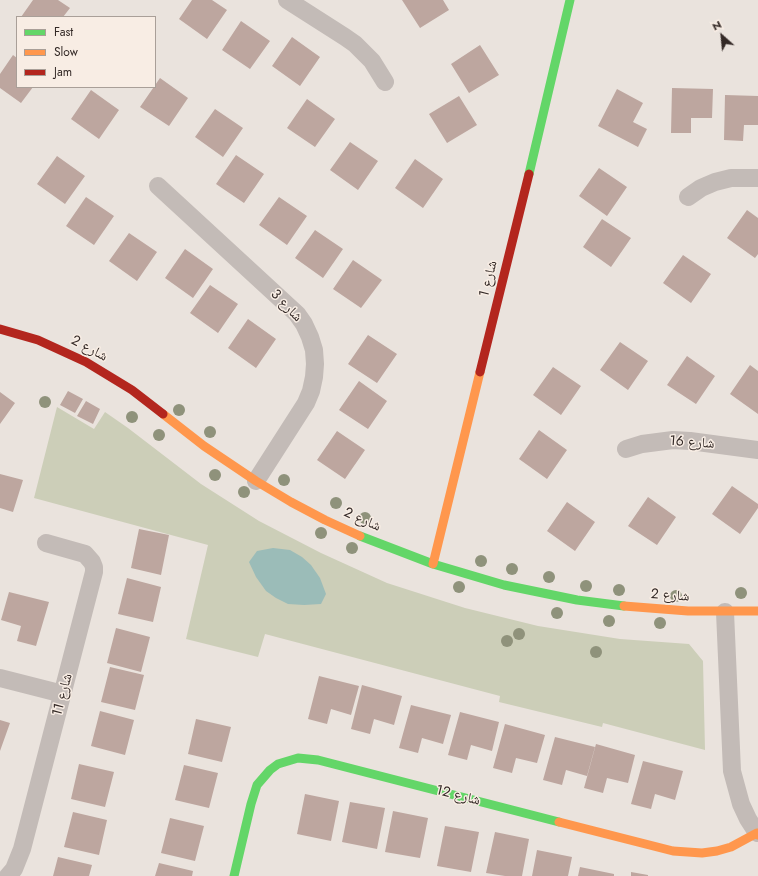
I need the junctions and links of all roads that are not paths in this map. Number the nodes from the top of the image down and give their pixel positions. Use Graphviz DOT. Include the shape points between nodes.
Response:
graph roads {
  1 [pos="287,0"];
  2 [pos="570,0"];
  3 [pos="385,82"];
  4 [pos="758,178"];
  5 [pos="158,186"];
  6 [pos="688,197"];
  7 [pos="0,329"];
  8 [pos="626,449"];
  9 [pos="758,450"];
  10 [pos="256,481"];
  11 [pos="46,543"];
  12 [pos="433,564"];
  13 [pos="758,611"];
  14 [pos="725,612"];
  15 [pos="0,678"];
  16 [pos="63,694"];
  17 [pos="757,834"];
  18 [pos="8,876"];
  19 [pos="234,876"];
  1 -- 3 [label="street" via="355,44 372,61"];
  2 -- 12 [label="street, شارع 1"];
  4 -- 6 [label="street" via="730,178 715,182"];
  5 -- 10 [label="street, شارع 3" via="292,309 310,337 315,364 311,391"];
  7 -- 10 [label="street, شارع 2" via="62,350 109,375 204,446"];
  8 -- 9 [label="street, شارع 16" via="673,440"];
  10 -- 12 [label="street, شارع 2" via="325,520"];
  11 -- 16 [label="street, شارع 11" via="85,554 94,567"];
  12 -- 14 [label="street, شارع 2" via="504,585 577,600 650,609"];
  13 -- 14 [label="street, شارع 2"];
  14 -- 17 [label="street, شارع 12" via="732,770 741,804"];
  15 -- 16 [label="street"];
  16 -- 18 [label="street, شارع 11" via="20,854"];
  17 -- 19 [label="street, شارع 12" via="717,851 673,851 318,760 298,758 278,764 257,786"];
}
